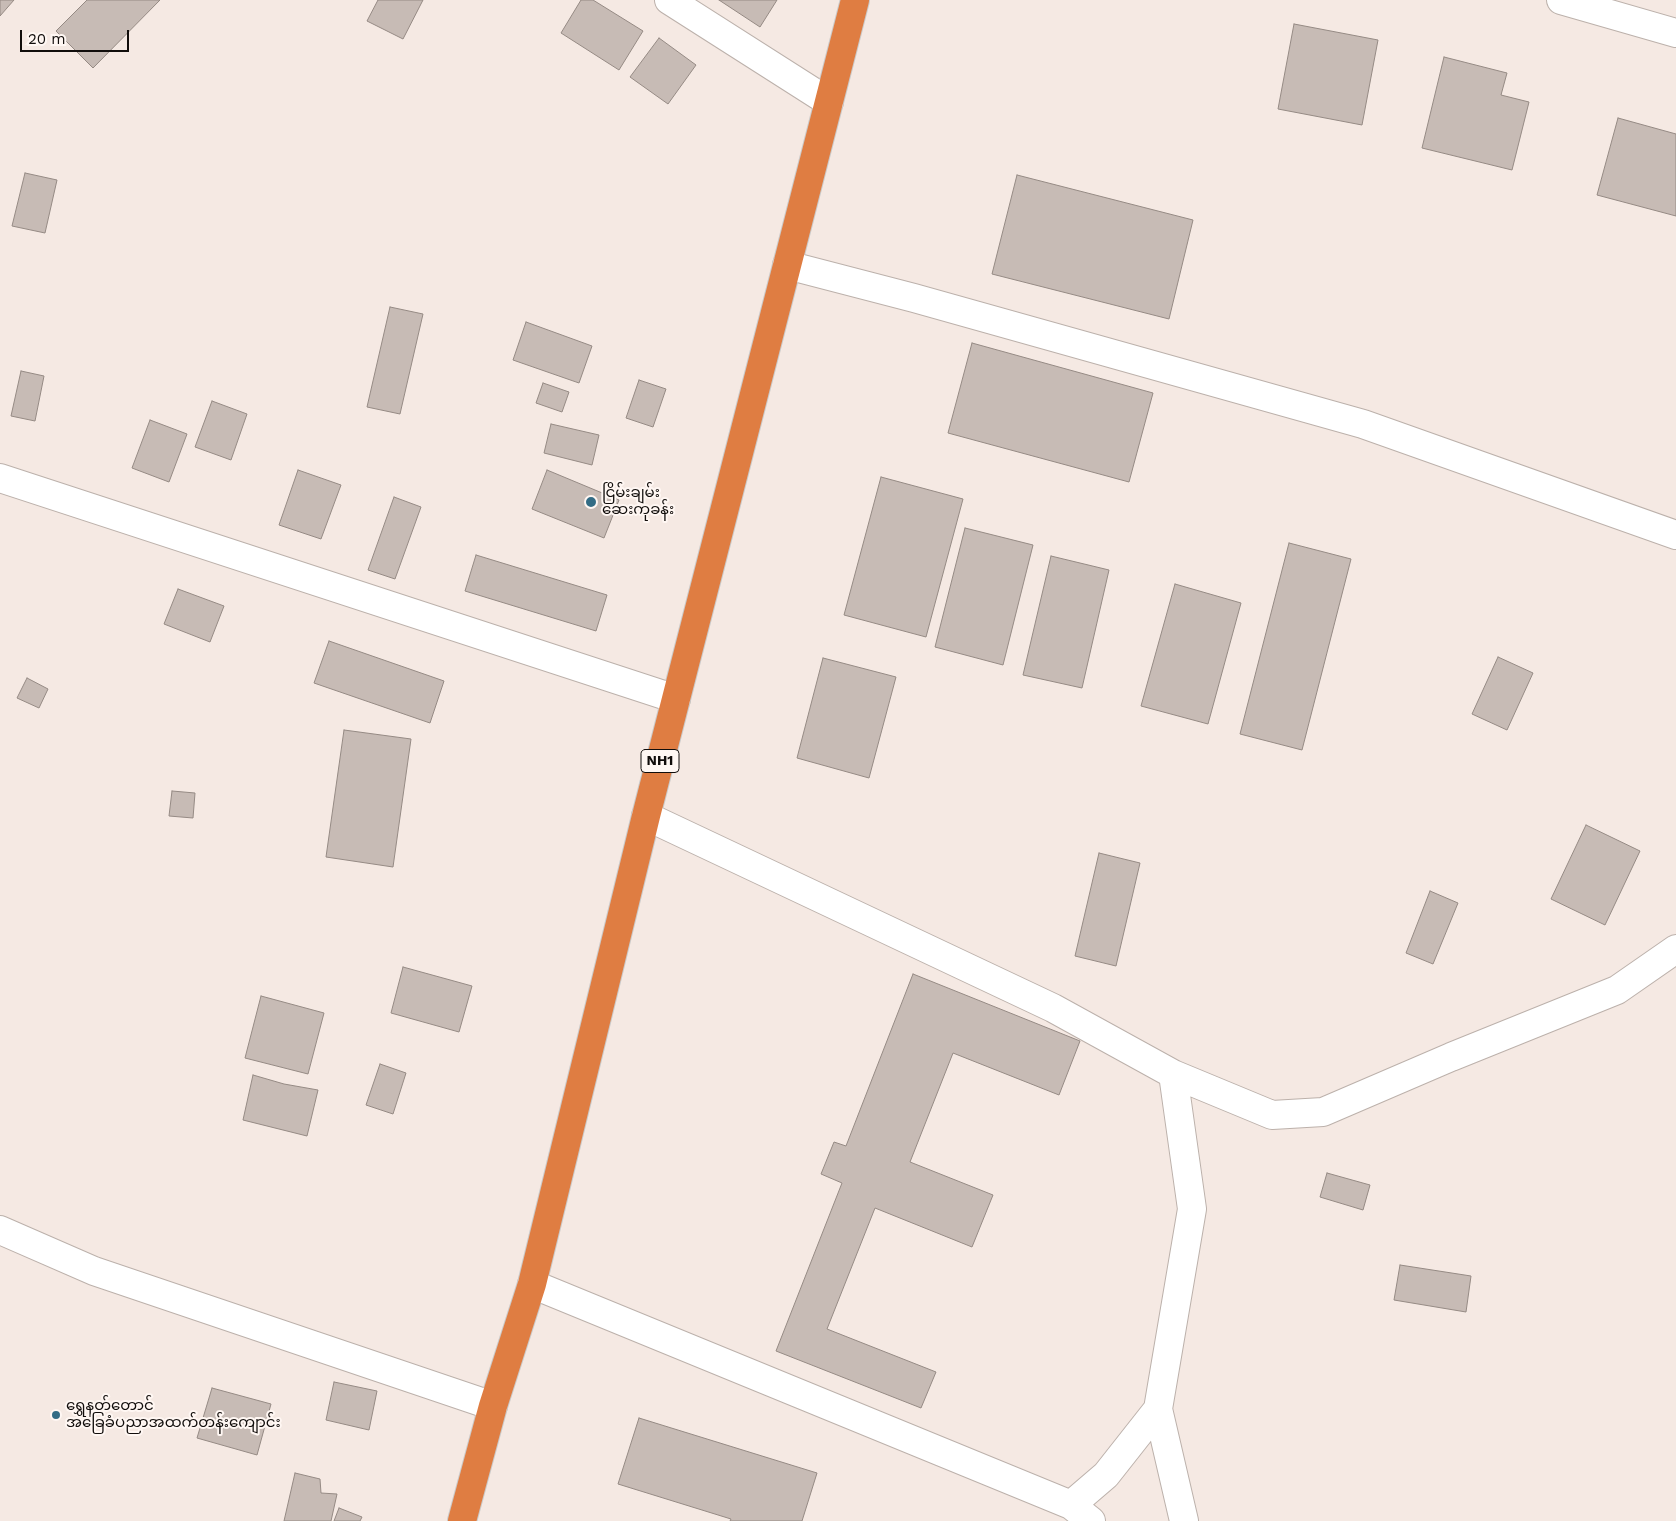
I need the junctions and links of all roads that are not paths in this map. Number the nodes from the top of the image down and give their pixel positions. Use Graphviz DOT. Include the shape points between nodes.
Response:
graph roads {
  1 [pos="669,0"];
  2 [pos="855,0"];
  3 [pos="1561,0"];
  4 [pos="1676,33"];
  5 [pos="829,102"];
  6 [pos="787,265"];
  7 [pos="0,478"];
  8 [pos="1676,535"];
  9 [pos="676,699"];
  10 [pos="646,816"];
  11 [pos="1676,949"];
  12 [pos="1173,1074"];
  13 [pos="0,1230"];
  14 [pos="532,1284"];
  15 [pos="493,1406"];
  16 [pos="1158,1409"];
  17 [pos="1081,1513"];
  18 [pos="462,1521"];
  19 [pos="1184,1521"];
  1 -- 5 [label="street"];
  2 -- 5 [label="highway, NH1"];
  3 -- 4 [label="street"];
  5 -- 6 [label="highway, NH1"];
  6 -- 8 [label="street" via="1363,424"];
  6 -- 9 [label="highway, NH1"];
  7 -- 9 [label="street"];
  9 -- 10 [label="highway, NH1"];
  10 -- 12 [label="street" via="1053,1008"];
  10 -- 14 [label="highway, NH1"];
  11 -- 12 [label="street" via="1617,990 1322,1112 1272,1114"];
  12 -- 16 [label="street" via="1192,1209"];
  13 -- 15 [label="street" via="94,1271"];
  14 -- 15 [label="highway, NH1"];
  14 -- 17 [label="street"];
  15 -- 18 [label="highway, NH1"];
  16 -- 17 [label="street" via="1106,1475"];
  16 -- 19 [label="street"];
}
